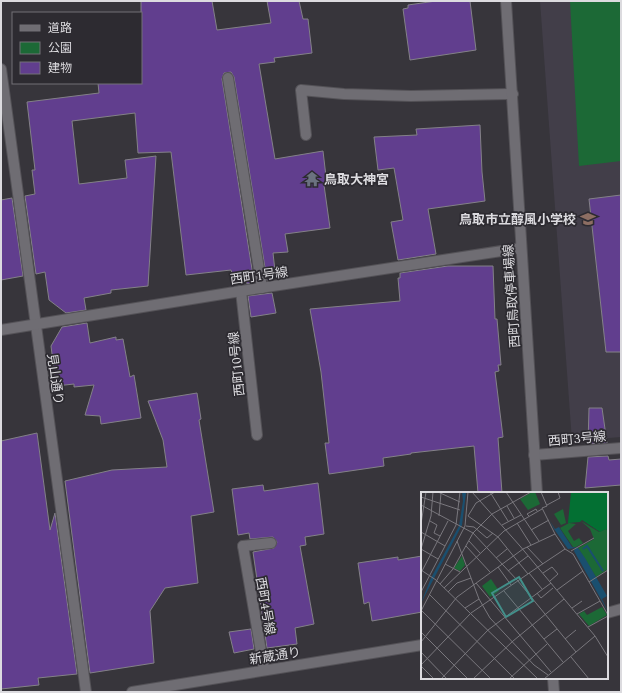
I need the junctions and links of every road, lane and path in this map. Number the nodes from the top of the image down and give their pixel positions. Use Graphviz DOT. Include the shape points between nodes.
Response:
graph roads {
  1 [pos="506,1"];
  2 [pos="1,69"];
  3 [pos="228,78"];
  4 [pos="513,94"];
  5 [pos="306,135"];
  6 [pos="521,248"];
  7 [pos="262,288"];
  8 [pos="242,291"];
  9 [pos="35,324"];
  10 [pos="1,330"];
  11 [pos="257,435"];
  12 [pos="621,448"];
  13 [pos="534,454"];
  14 [pos="537,492"];
  15 [pos="271,543"];
  16 [pos="621,609"];
  17 [pos="608,613"];
  18 [pos="421,645"];
  19 [pos="264,669"];
  20 [pos="553,679"];
  21 [pos="86,692"];
  22 [pos="132,692"];
  23 [pos="554,692"];
  1 -- 4 [label="street, 西町鳥取停車場線"];
  2 -- 9 [label="street, 見山通り"];
  3 -- 7 [label="street"];
  4 -- 5 [label="street" via="411,96 301,90"];
  4 -- 6 [label="street, 西町鳥取停車場線"];
  6 -- 7 [label="street, 西町1号線"];
  6 -- 13 [label="street, 西町鳥取停車場線"];
  7 -- 8 [label="street, 西町1号線"];
  8 -- 9 [label="street, 西町1号線"];
  8 -- 11 [label="street, 西町10号線"];
  9 -- 10 [label="street, 西町1号線"];
  9 -- 21 [label="street, 見山通り"];
  12 -- 13 [label="street, 西町3号線"];
  13 -- 14 [label="street, 西町鳥取停車場線"];
  15 -- 19 [label="street, 西町4号線" via="243,546"];
  16 -- 17 [label="street"];
  18 -- 19 [label="street, 新蔵通り"];
  19 -- 22 [label="street, 新蔵通り"];
  20 -- 23 [label="street"];
}
